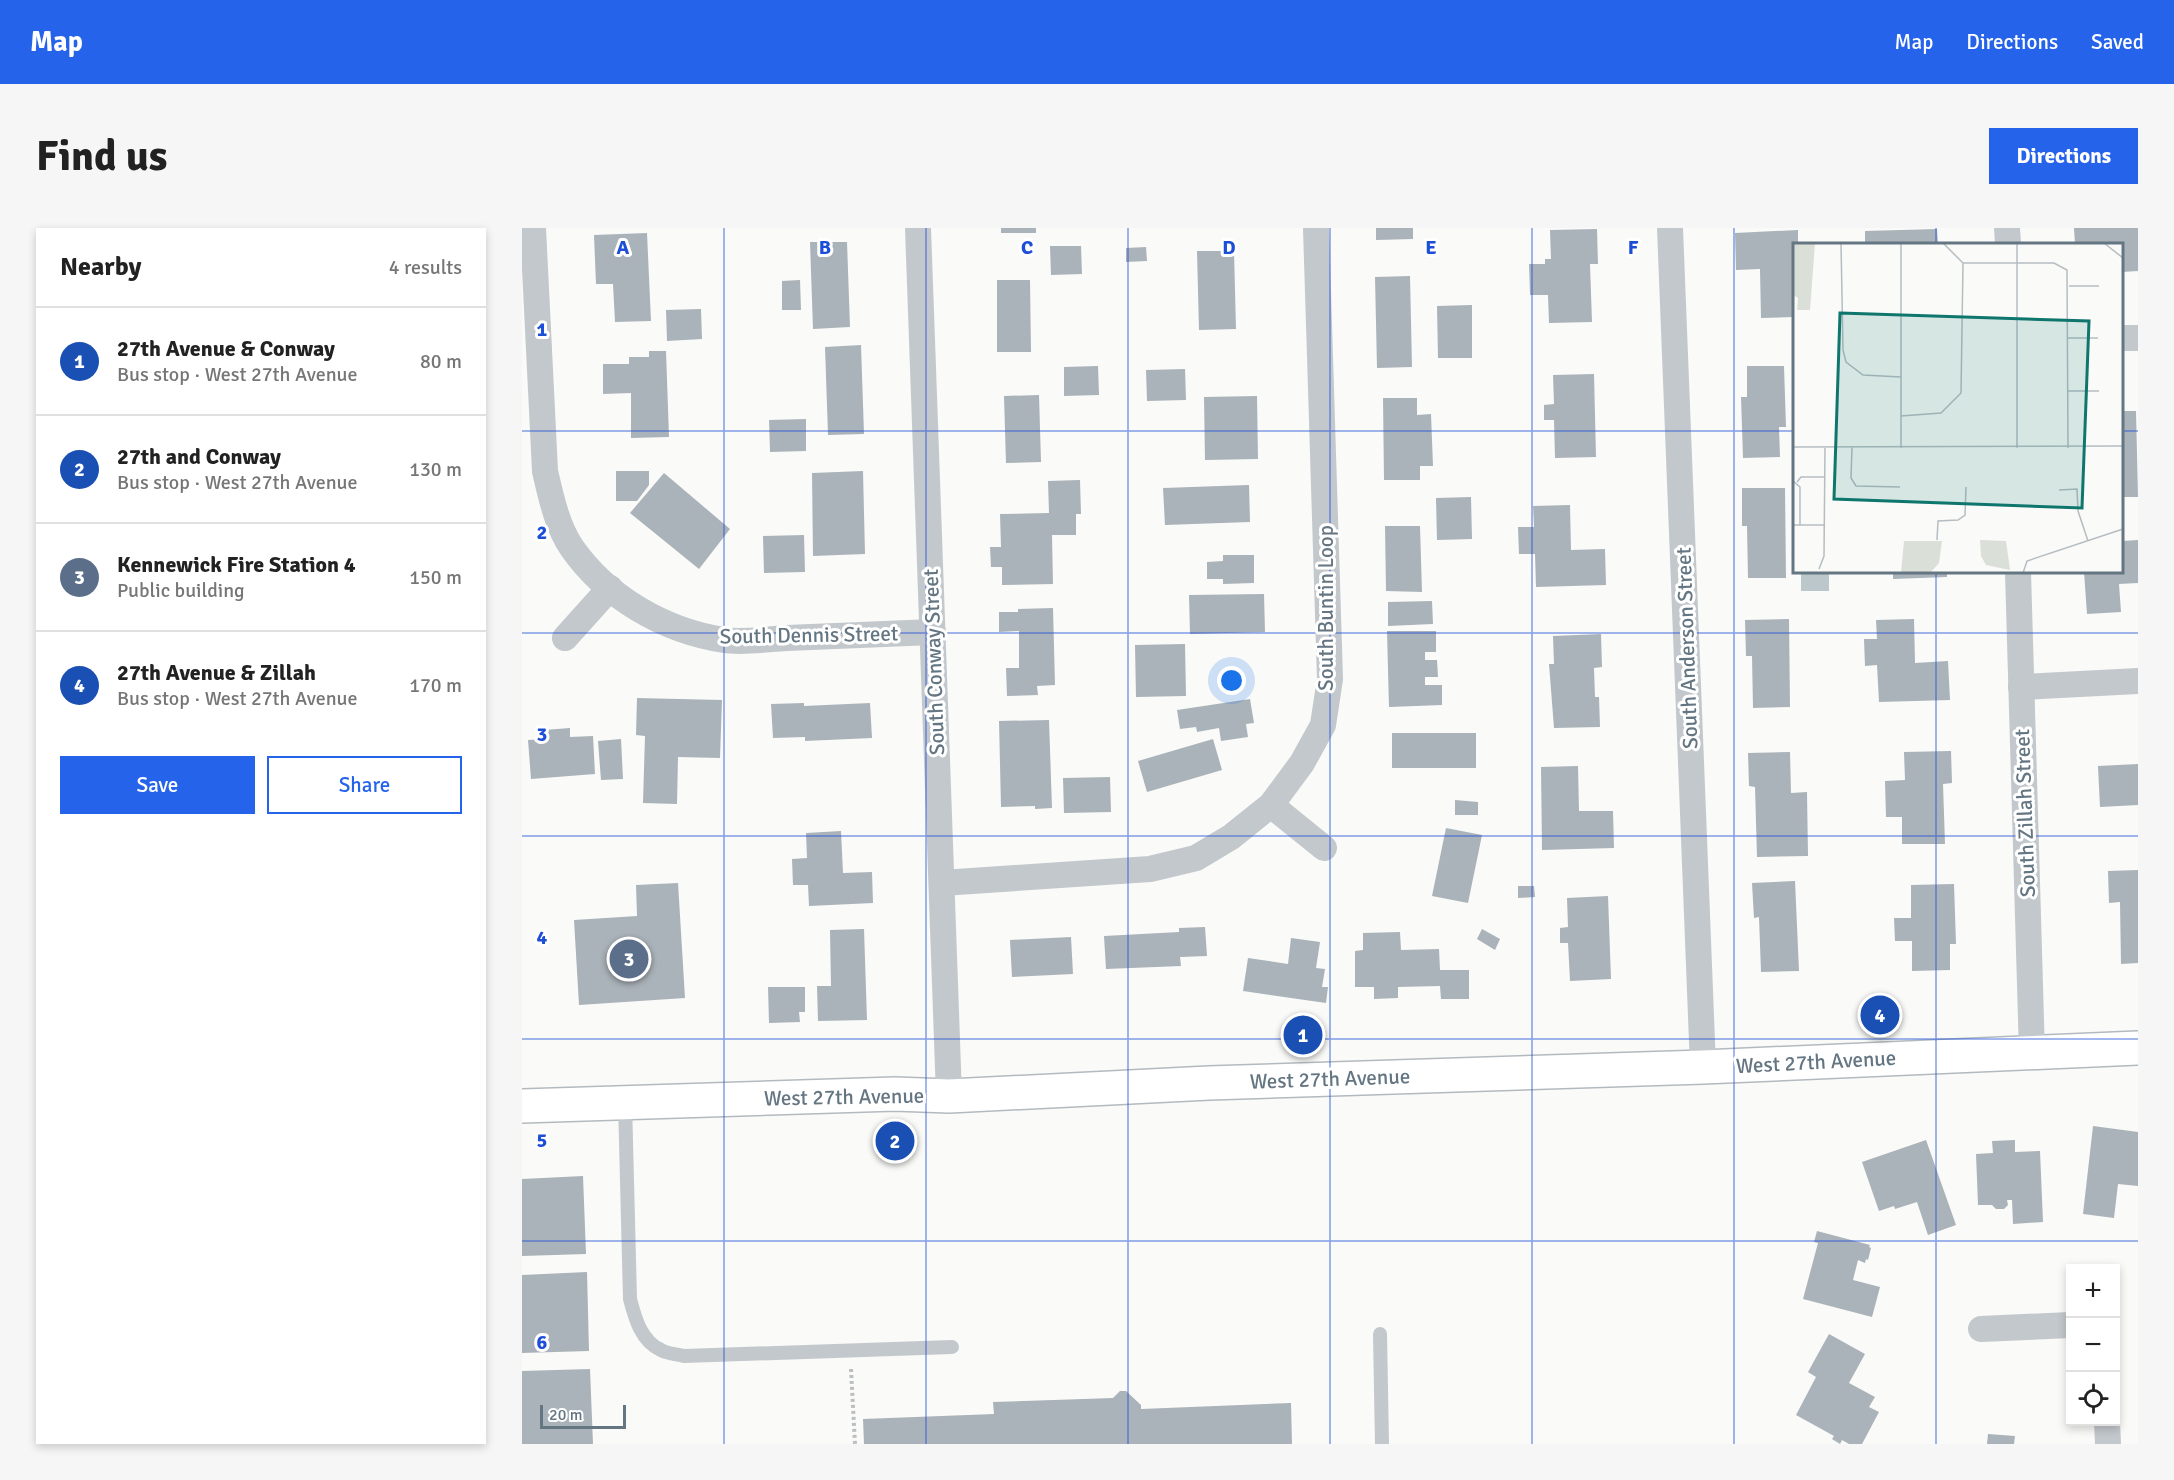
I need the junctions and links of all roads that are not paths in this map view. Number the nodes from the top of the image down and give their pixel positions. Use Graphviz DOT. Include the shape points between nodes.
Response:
graph roads {
  1 [pos="533,228"];
  2 [pos="918,228"];
  3 [pos="1316,228"];
  4 [pos="1670,228"];
  5 [pos="2007,228"];
  6 [pos="2008,243"];
  7 [pos="2018,573"];
  8 [pos="610,588"];
  9 [pos="933,632"];
  10 [pos="565,638"];
  11 [pos="2138,681"];
  12 [pos="2021,687"];
  13 [pos="1271,804"];
  14 [pos="1324,848"];
  15 [pos="942,883"];
  16 [pos="2138,1048"];
  17 [pos="2032,1054"];
  18 [pos="1703,1067"];
  19 [pos="949,1096"];
  20 [pos="625,1102"];
  21 [pos="522,1106"];
  22 [pos="2066,1325"];
  23 [pos="1981,1329"];
  24 [pos="1380,1334"];
  25 [pos="952,1347"];
  26 [pos="2107,1426"];
  27 [pos="1382,1444"];
  28 [pos="2108,1444"];
  1 -- 8 [label="street, South Dennis Street" via="545,471 554,508 572,547"];
  2 -- 9 [label="street, South Conway Street"];
  3 -- 13 [label="street, South Buntin Loop" via="1330,679 1323,725 1302,763"];
  4 -- 18 [label="street, South Anderson Street"];
  5 -- 6 [label="street"];
  7 -- 12 [label="street, South Zillah Street"];
  8 -- 9 [label="street, South Dennis Street" via="641,612 683,631 726,640"];
  8 -- 10 [label="street"];
  9 -- 15 [label="street, South Conway Street"];
  11 -- 12 [label="street"];
  12 -- 17 [label="street, South Zillah Street"];
  13 -- 14 [label="street"];
  13 -- 15 [label="street, South Buntin Loop" via="1232,837 1196,858 1150,869"];
  15 -- 19 [label="street, South Conway Street"];
  16 -- 17 [label="main road, West 27th Avenue"];
  17 -- 18 [label="main road, West 27th Avenue"];
  18 -- 19 [label="main road, West 27th Avenue"];
  19 -- 20 [label="main road, West 27th Avenue"];
  20 -- 21 [label="main road, West 27th Avenue"];
  20 -- 25 [label="lane" via="630,1299 645,1338 661,1350 684,1356"];
  22 -- 23 [label="street"];
  24 -- 27 [label="lane"];
  26 -- 28 [label="street"];
}
